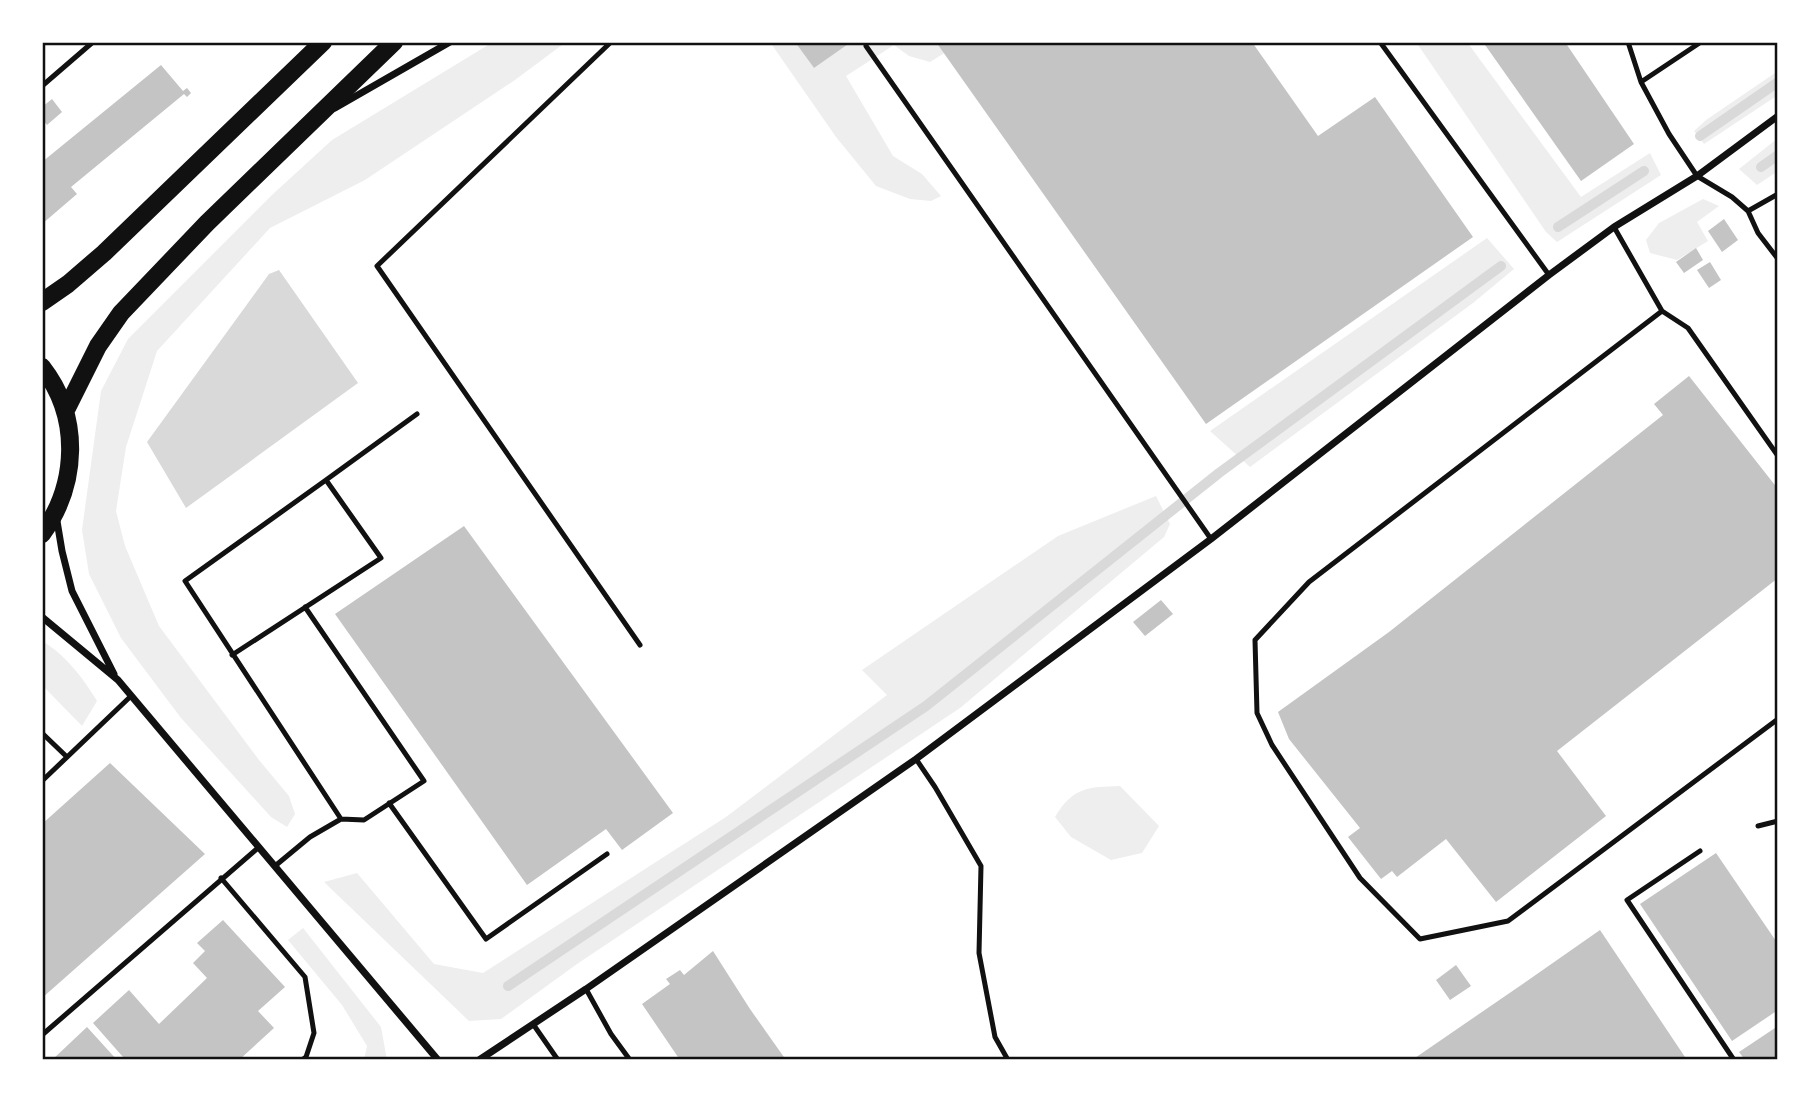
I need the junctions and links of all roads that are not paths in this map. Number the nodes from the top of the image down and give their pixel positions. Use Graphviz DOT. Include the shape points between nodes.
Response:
graph roads {
  1 [pos="93,42"];
  2 [pos="323,42"];
  3 [pos="394,42"];
  4 [pos="450,42"];
  5 [pos="611,42"];
  6 [pos="1380,42"];
  7 [pos="1628,42"];
  8 [pos="1701,42"];
  9 [pos="866,46"];
  10 [pos="1641,82"];
  11 [pos="42,86"];
  12 [pos="1778,116"];
  13 [pos="311,122"];
  14 [pos="1697,176"];
  15 [pos="1778,194"];
  16 [pos="1748,211"];
  17 [pos="1614,227"];
  18 [pos="1778,259"];
  19 [pos="1549,275"];
  20 [pos="42,302"];
  21 [pos="1662,311"];
  22 [pos="42,367"];
  23 [pos="65,412"];
  24 [pos="417,414"];
  25 [pos="1778,456"];
  26 [pos="326,480"];
  27 [pos="56,512"];
  28 [pos="42,534"];
  29 [pos="1211,539"];
  30 [pos="305,607"];
  31 [pos="42,617"];
  32 [pos="640,645"];
  33 [pos="232,655"];
  34 [pos="118,680"];
  35 [pos="131,696"];
  36 [pos="1778,719"];
  37 [pos="42,733"];
  38 [pos="67,757"];
  39 [pos="916,759"];
  40 [pos="42,781"];
  41 [pos="389,803"];
  42 [pos="341,819"];
  43 [pos="1778,821"];
  44 [pos="1758,826"];
  45 [pos="259,847"];
  46 [pos="1700,851"];
  47 [pos="607,854"];
  48 [pos="275,866"];
  49 [pos="221,878"];
  50 [pos="586,989"];
  51 [pos="533,1024"];
  52 [pos="42,1035"];
  53 [pos="302,1060"];
  54 [pos="438,1060"];
  55 [pos="479,1060"];
  56 [pos="558,1060"];
  57 [pos="630,1060"];
  58 [pos="1008,1060"];
  59 [pos="1734,1060"];
  1 -- 11 [label="lane"];
  2 -- 20 [label="main road" via="104,253"];
  3 -- 13 [label="main road"];
  4 -- 13 [label="street"];
  5 -- 32 [label="lane" via="377,266"];
  6 -- 19 [label="lane"];
  7 -- 10 [label="lane"];
  8 -- 10 [label="lane"];
  9 -- 29 [label="lane"];
  10 -- 14 [label="lane"];
  12 -- 14 [label="street"];
  13 -- 23 [label="main road" via="121,313 98,346"];
  14 -- 16 [label="lane"];
  14 -- 17 [label="street"];
  15 -- 16 [label="lane"];
  16 -- 18 [label="lane"];
  17 -- 19 [label="street"];
  17 -- 21 [label="lane"];
  19 -- 29 [label="street"];
  21 -- 25 [label="lane" via="1688,328"];
  21 -- 36 [label="lane" via="1309,582 1255,640 1257,713 1272,745 1360,878 1420,939 1508,921"];
  22 -- 23 [label="main road"];
  23 -- 27 [label="main road" via="70,463"];
  24 -- 26 [label="lane"];
  26 -- 30 [label="lane" via="380,558"];
  26 -- 33 [label="lane" via="185,581"];
  27 -- 28 [label="main road"];
  27 -- 34 [label="street" via="72,591"];
  29 -- 39 [label="street"];
  30 -- 33 [label="lane"];
  30 -- 41 [label="lane" via="424,781"];
  31 -- 34 [label="street"];
  33 -- 42 [label="lane"];
  34 -- 35 [label="street"];
  35 -- 38 [label="lane"];
  35 -- 45 [label="street"];
  37 -- 38 [label="lane"];
  38 -- 40 [label="lane"];
  39 -- 50 [label="street"];
  39 -- 58 [label="lane" via="981,866 979,953 995,1037"];
  41 -- 42 [label="lane" via="364,820"];
  41 -- 47 [label="lane" via="486,939"];
  42 -- 48 [label="lane"];
  43 -- 44 [label="lane"];
  45 -- 48 [label="street"];
  45 -- 49 [label="lane"];
  46 -- 59 [label="lane" via="1627,900"];
  48 -- 54 [label="street"];
  49 -- 52 [label="lane"];
  49 -- 53 [label="lane" via="305,977 314,1033"];
  50 -- 51 [label="street"];
  50 -- 57 [label="lane"];
  51 -- 55 [label="street"];
  51 -- 56 [label="lane"];
}
